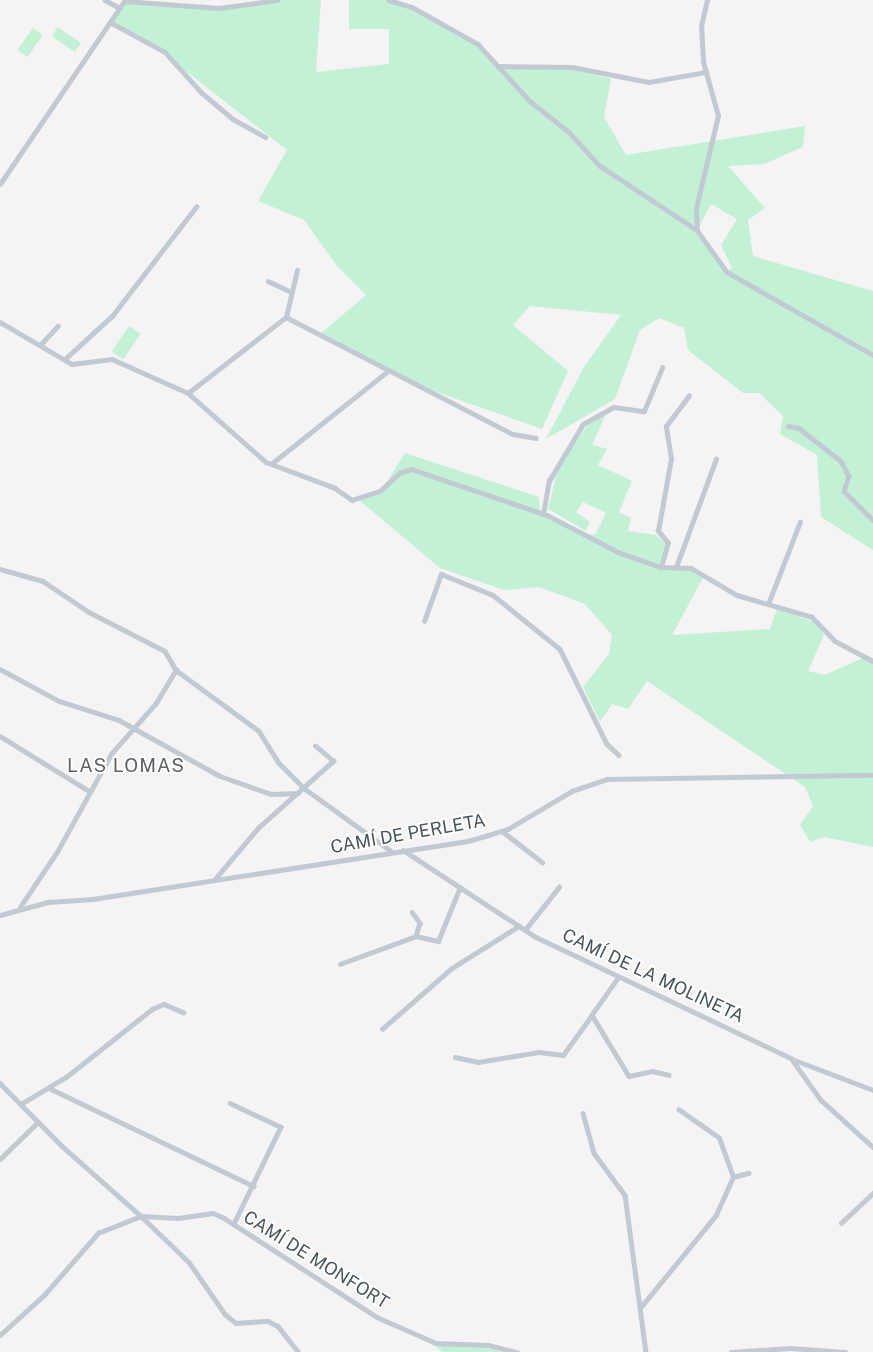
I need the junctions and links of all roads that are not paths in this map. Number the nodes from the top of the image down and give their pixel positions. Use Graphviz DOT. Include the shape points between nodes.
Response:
graph roads {
  1 [pos="105,0"];
  2 [pos="125,0"];
  3 [pos="277,0"];
  4 [pos="389,0"];
  5 [pos="708,0"];
  6 [pos="120,8"];
  7 [pos="110,22"];
  8 [pos="498,66"];
  9 [pos="706,72"];
  10 [pos="265,137"];
  11 [pos="0,184"];
  12 [pos="196,207"];
  13 [pos="697,230"];
  14 [pos="297,270"];
  15 [pos="268,281"];
  16 [pos="292,292"];
  17 [pos="286,317"];
  18 [pos="0,322"];
  19 [pos="58,326"];
  20 [pos="40,344"];
  21 [pos="873,355"];
  22 [pos="65,359"];
  23 [pos="662,368"];
  24 [pos="388,371"];
  25 [pos="188,392"];
  26 [pos="689,396"];
  27 [pos="788,426"];
  28 [pos="536,438"];
  29 [pos="716,459"];
  30 [pos="271,464"];
  31 [pos="543,514"];
  32 [pos="873,520"];
  33 [pos="800,522"];
  34 [pos="661,567"];
  35 [pos="676,567"];
  36 [pos="0,569"];
  37 [pos="768,604"];
  38 [pos="424,621"];
  39 [pos="873,661"];
  40 [pos="0,669"];
  41 [pos="176,670"];
  42 [pos="133,728"];
  43 [pos="0,736"];
  44 [pos="315,746"];
  45 [pos="619,755"];
  46 [pos="873,775"];
  47 [pos="304,788"];
  48 [pos="89,791"];
  49 [pos="298,793"];
  50 [pos="502,831"];
  51 [pos="403,850"];
  52 [pos="391,851"];
  53 [pos="542,862"];
  54 [pos="215,879"];
  55 [pos="460,887"];
  56 [pos="559,887"];
  57 [pos="20,908"];
  58 [pos="412,912"];
  59 [pos="0,915"];
  60 [pos="519,926"];
  61 [pos="526,930"];
  62 [pos="416,936"];
  63 [pos="340,964"];
  64 [pos="620,977"];
  65 [pos="183,1012"];
  66 [pos="592,1015"];
  67 [pos="382,1029"];
  68 [pos="455,1057"];
  69 [pos="791,1058"];
  70 [pos="670,1075"];
  71 [pos="0,1083"];
  72 [pos="49,1088"];
  73 [pos="873,1090"];
  74 [pos="230,1103"];
  75 [pos="21,1104"];
  76 [pos="679,1110"];
  77 [pos="583,1113"];
  78 [pos="38,1122"];
  79 [pos="873,1147"];
  80 [pos="0,1159"];
  81 [pos="748,1173"];
  82 [pos="734,1177"];
  83 [pos="254,1186"];
  84 [pos="873,1193"];
  85 [pos="141,1216"];
  86 [pos="841,1223"];
  87 [pos="234,1224"];
  88 [pos="640,1308"];
  89 [pos="0,1335"];
  90 [pos="298,1352"];
  91 [pos="517,1352"];
  92 [pos="646,1352"];
  93 [pos="731,1352"];
  94 [pos="845,1352"];
  1 -- 6 [label="street"];
  2 -- 3 [label="street" via="219,8"];
  2 -- 6 [label="street"];
  4 -- 8 [label="street" via="412,7 478,44"];
  5 -- 9 [label="street" via="701,26"];
  6 -- 7 [label="street"];
  7 -- 10 [label="street" via="165,52 202,93 233,119"];
  7 -- 11 [label="street"];
  8 -- 9 [label="street" via="572,67 649,82"];
  8 -- 13 [label="street" via="599,165"];
  9 -- 13 [label="street" via="718,116 696,208"];
  12 -- 22 [label="street" via="112,316"];
  13 -- 21 [label="street" via="727,272"];
  14 -- 16 [label="street"];
  15 -- 16 [label="street"];
  16 -- 17 [label="street"];
  17 -- 24 [label="street"];
  17 -- 25 [label="street"];
  18 -- 20 [label="street"];
  19 -- 20 [label="street"];
  20 -- 22 [label="street"];
  22 -- 25 [label="street" via="87,366 112,359"];
  23 -- 31 [label="street" via="644,411 614,407 583,424 549,481"];
  24 -- 28 [label="street" via="513,434"];
  24 -- 30 [label="street"];
  25 -- 30 [label="street"];
  26 -- 34 [label="street" via="666,426 671,459 658,531 668,543"];
  27 -- 32 [label="street" via="799,428 841,461 849,476 844,490"];
  29 -- 35 [label="street"];
  30 -- 31 [label="street" via="335,488 352,500 380,491 399,473 411,470"];
  31 -- 34 [label="street" via="620,553"];
  33 -- 37 [label="street"];
  34 -- 35 [label="street"];
  35 -- 37 [label="street" via="705,573 737,595"];
  36 -- 41 [label="street" via="43,581 89,612 154,644 173,661"];
  37 -- 39 [label="street" via="812,617 835,641"];
  38 -- 45 [label="street" via="441,574 493,595 560,649 607,744"];
  40 -- 42 [label="street" via="59,701"];
  41 -- 42 [label="street" via="156,703"];
  41 -- 47 [label="street" via="259,731 278,762"];
  42 -- 48 [label="street"];
  42 -- 49 [label="street" via="220,776 271,794"];
  43 -- 48 [label="street"];
  44 -- 47 [label="street" via="333,761"];
  46 -- 50 [label="street, CAMÍ DE PERLETA" via="607,779 572,791"];
  47 -- 49 [label="street"];
  47 -- 52 [label="street"];
  48 -- 57 [label="street" via="57,852"];
  49 -- 54 [label="street" via="258,828"];
  50 -- 51 [label="street, CAMÍ DE PERLETA"];
  50 -- 53 [label="street"];
  51 -- 52 [label="street, CAMÍ DE PERLETA"];
  51 -- 55 [label="street, CAMÍ DE LA MOLINETA"];
  52 -- 54 [label="street, CAMÍ DE PERLETA"];
  54 -- 57 [label="street, CAMÍ DE PERLETA"];
  55 -- 60 [label="street, CAMÍ DE LA MOLINETA"];
  55 -- 62 [label="street" via="438,941"];
  56 -- 61 [label="street"];
  57 -- 59 [label="street, CAMÍ DE PERLETA"];
  58 -- 62 [label="street" via="420,923"];
  60 -- 61 [label="street, CAMÍ DE LA MOLINETA"];
  60 -- 67 [label="street" via="452,968"];
  61 -- 64 [label="street, CAMÍ DE LA MOLINETA"];
  62 -- 63 [label="street"];
  64 -- 66 [label="street"];
  64 -- 69 [label="street, CAMÍ DE LA MOLINETA"];
  65 -- 72 [label="street" via="164,1004 152,1010"];
  66 -- 68 [label="street" via="563,1055 539,1052 478,1062"];
  66 -- 70 [label="street" via="629,1076 652,1071"];
  69 -- 73 [label="street"];
  69 -- 79 [label="street, CAMÍ DE LA MOLINETA" via="821,1100"];
  71 -- 75 [label="street"];
  72 -- 75 [label="street"];
  72 -- 83 [label="street"];
  74 -- 83 [label="street" via="280,1127"];
  75 -- 78 [label="street"];
  76 -- 82 [label="street" via="719,1138"];
  77 -- 88 [label="street" via="594,1153 626,1195"];
  78 -- 80 [label="street"];
  78 -- 85 [label="street"];
  81 -- 82 [label="street"];
  82 -- 88 [label="street" via="716,1215"];
  83 -- 87 [label="street"];
  84 -- 86 [label="street"];
  85 -- 87 [label="street, CAMÍ DE MONFORT" via="178,1218 213,1213"];
  85 -- 89 [label="street" via="98,1233 45,1294"];
  85 -- 90 [label="street" via="189,1262 225,1314 236,1323 268,1322 278,1326"];
  87 -- 91 [label="street, CAMÍ DE MONFORT" via="377,1317 442,1344 488,1345"];
  88 -- 92 [label="street"];
  93 -- 94 [label="street"];
}
